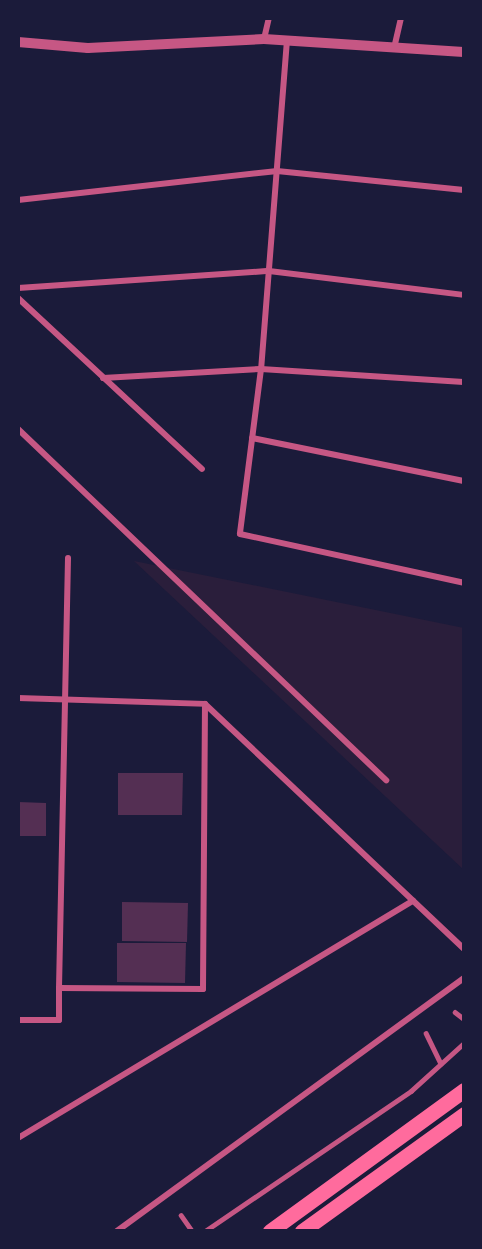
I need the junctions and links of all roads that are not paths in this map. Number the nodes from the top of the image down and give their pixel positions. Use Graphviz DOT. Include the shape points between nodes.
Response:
graph roads {
  1 [pos="269,18"];
  2 [pos="400,18"];
  3 [pos="264,39"];
  4 [pos="287,40"];
  5 [pos="18,42"];
  6 [pos="395,45"];
  7 [pos="464,52"];
  8 [pos="277,171"];
  9 [pos="464,190"];
  10 [pos="18,200"];
  11 [pos="269,271"];
  12 [pos="18,288"];
  13 [pos="464,295"];
  14 [pos="18,298"];
  15 [pos="261,369"];
  16 [pos="103,378"];
  17 [pos="464,382"];
  18 [pos="18,429"];
  19 [pos="252,438"];
  20 [pos="201,470"];
  21 [pos="464,481"];
  22 [pos="68,558"];
  23 [pos="464,583"];
  24 [pos="18,698"];
  25 [pos="66,700"];
  26 [pos="205,704"];
  27 [pos="386,780"];
  28 [pos="413,901"];
  29 [pos="464,949"];
  30 [pos="464,978"];
  31 [pos="59,988"];
  32 [pos="455,1012"];
  33 [pos="464,1019"];
  34 [pos="18,1020"];
  35 [pos="426,1034"];
  36 [pos="464,1043"];
  37 [pos="441,1064"];
  38 [pos="464,1090"];
  39 [pos="464,1114"];
  40 [pos="18,1138"];
  41 [pos="181,1215"];
  42 [pos="117,1231"];
  43 [pos="192,1231"];
  44 [pos="205,1231"];
  45 [pos="270,1231"];
  46 [pos="302,1231"];
  1 -- 3 [label="street"];
  2 -- 6 [label="street"];
  3 -- 4 [label="street"];
  3 -- 5 [label="street" via="88,48"];
  4 -- 6 [label="street"];
  4 -- 8 [label="street"];
  6 -- 7 [label="street"];
  8 -- 9 [label="street"];
  8 -- 10 [label="street"];
  8 -- 11 [label="street"];
  11 -- 12 [label="street"];
  11 -- 13 [label="street"];
  11 -- 15 [label="street"];
  14 -- 16 [label="street"];
  15 -- 16 [label="street"];
  15 -- 17 [label="street"];
  15 -- 19 [label="street"];
  16 -- 20 [label="street"];
  18 -- 27 [label="street"];
  19 -- 21 [label="street"];
  19 -- 23 [label="street" via="240,534"];
  22 -- 25 [label="street"];
  24 -- 25 [label="street"];
  25 -- 26 [label="street"];
  25 -- 31 [label="street"];
  26 -- 28 [label="street"];
  26 -- 31 [label="street" via="203,989"];
  28 -- 29 [label="street"];
  28 -- 40 [label="street"];
  30 -- 42 [label="street"];
  31 -- 34 [label="street" via="59,1020"];
  32 -- 33 [label="lane"];
  35 -- 37 [label="lane"];
  36 -- 37 [label="lane"];
  37 -- 44 [label="lane" via="411,1091"];
  38 -- 45 [label="main road"];
  39 -- 46 [label="main road"];
  41 -- 43 [label="lane"];
}
